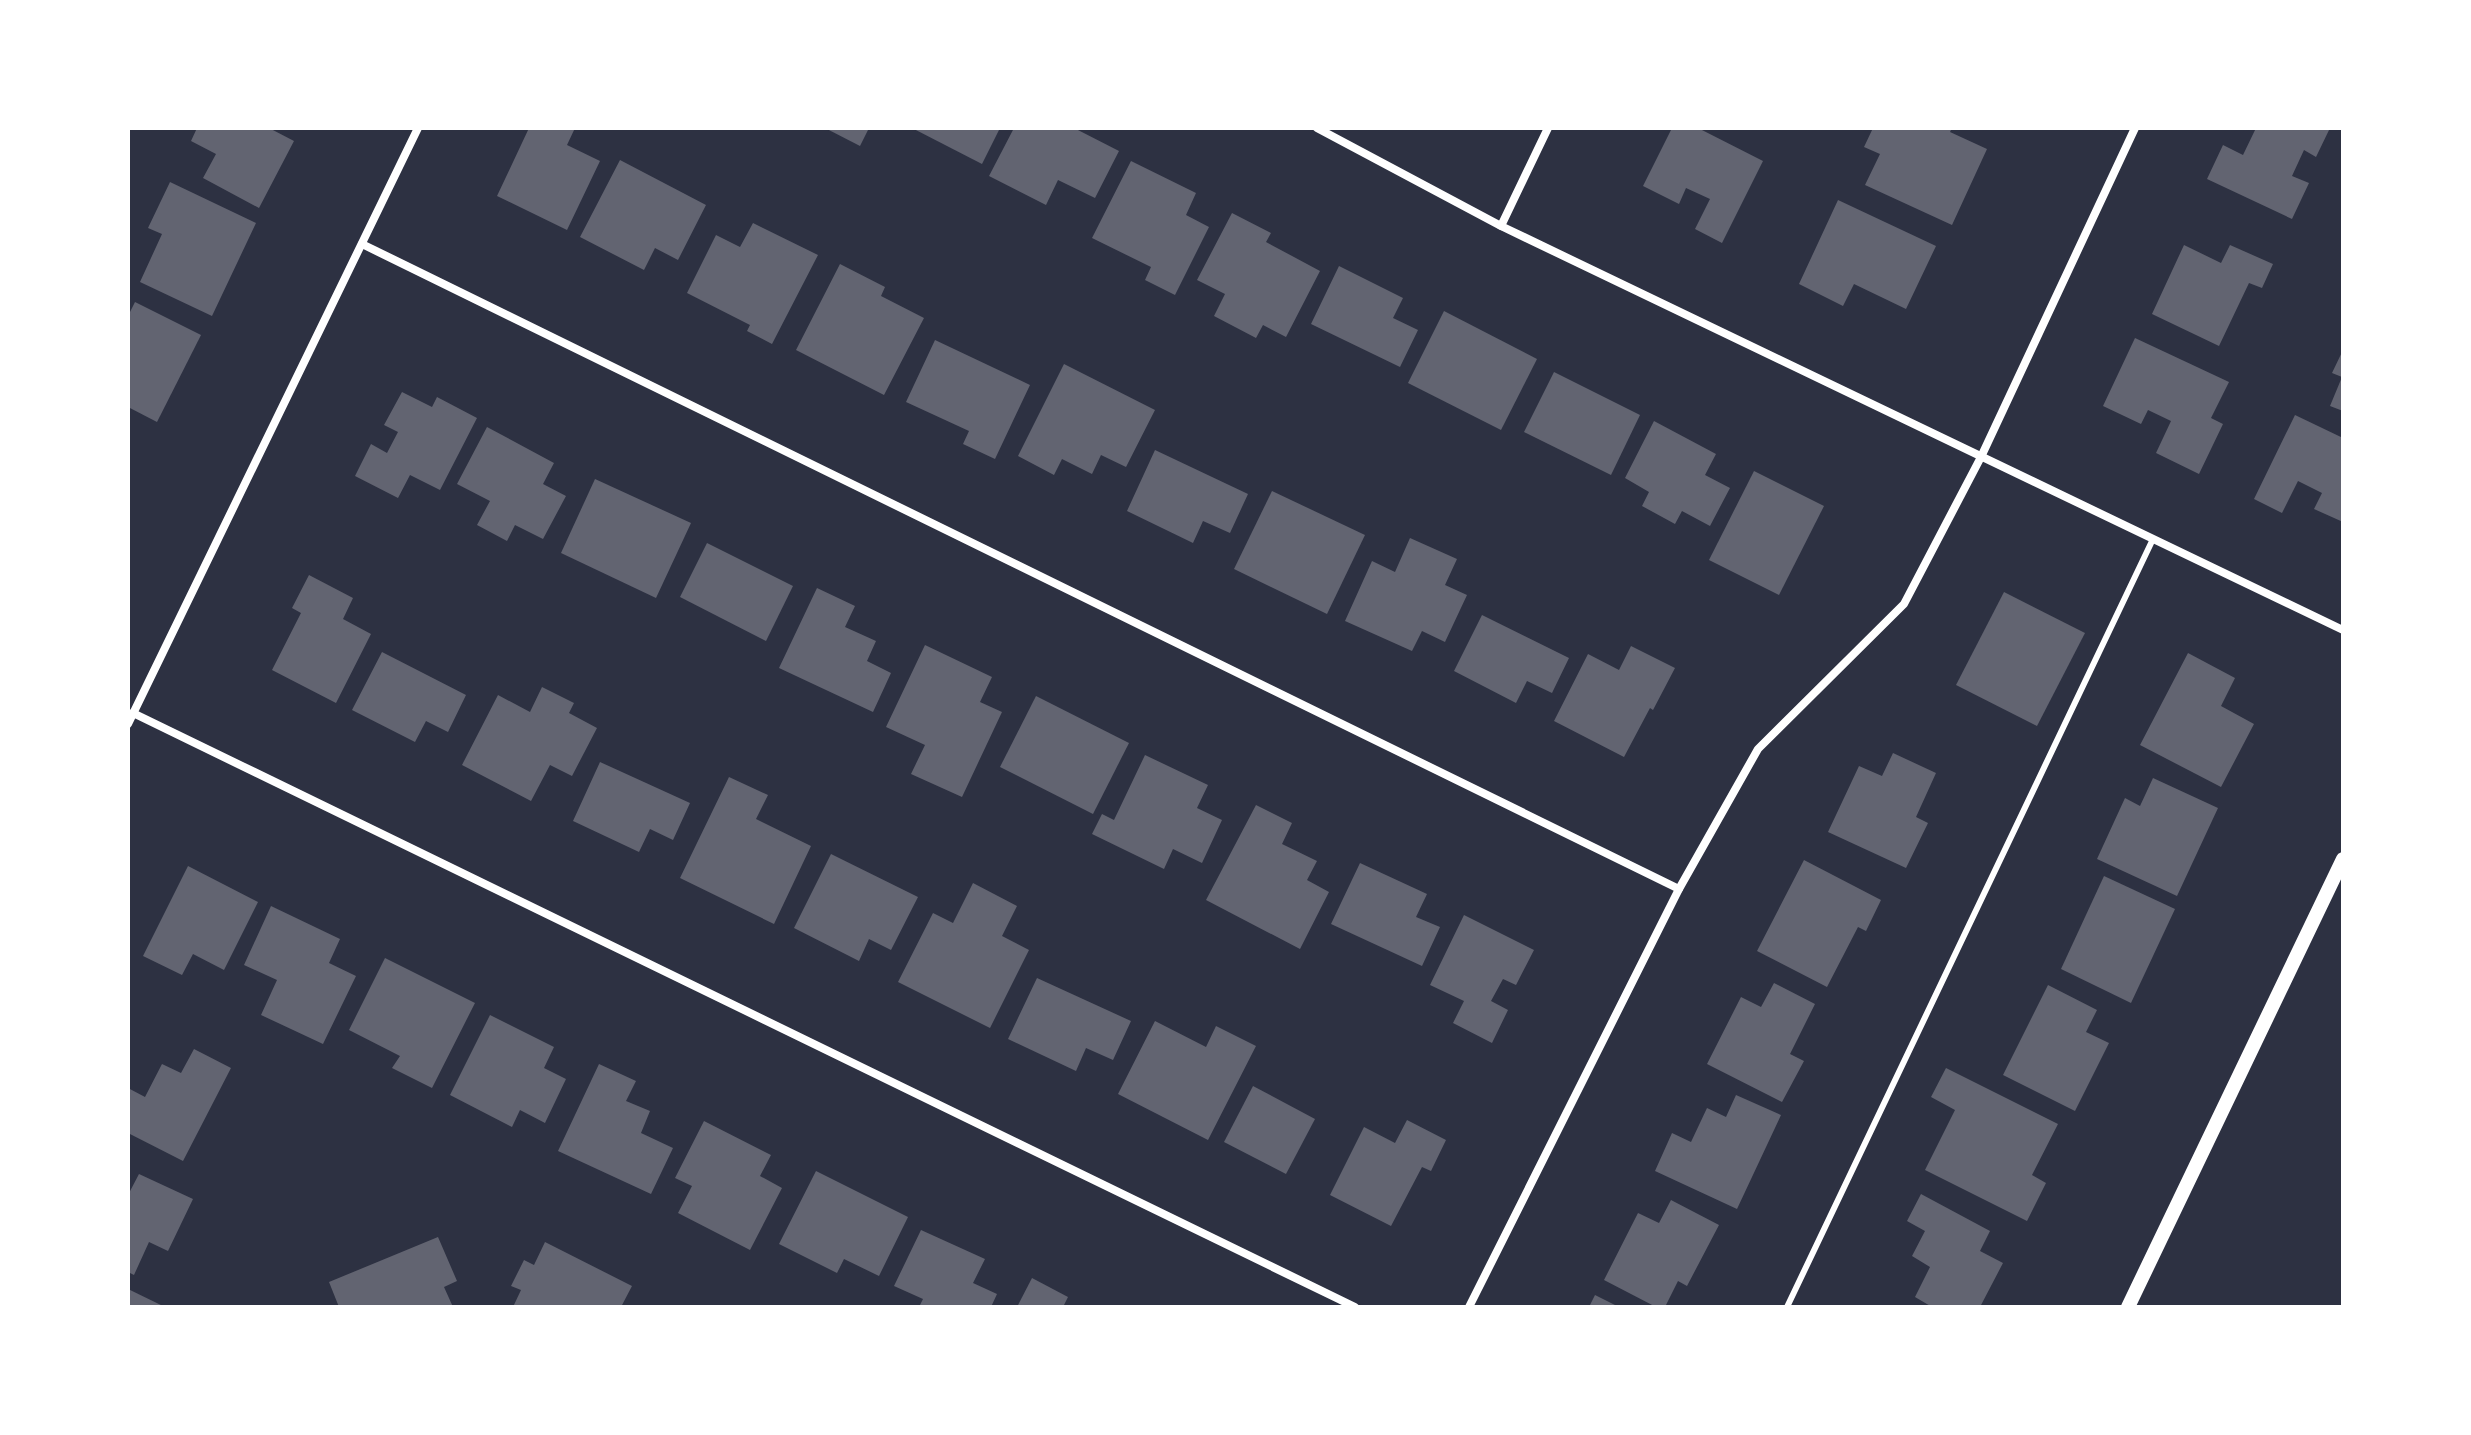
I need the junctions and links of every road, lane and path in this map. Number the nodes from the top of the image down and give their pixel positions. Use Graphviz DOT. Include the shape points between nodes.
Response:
graph roads {
  1 [pos="418,128"];
  2 [pos="1317,128"];
  3 [pos="1548,128"];
  4 [pos="2135,128"];
  5 [pos="1501,226"];
  6 [pos="362,244"];
  7 [pos="1981,457"];
  8 [pos="2153,539"];
  9 [pos="2343,630"];
  10 [pos="133,713"];
  11 [pos="128,724"];
  12 [pos="2343,859"];
  13 [pos="1679,889"];
  14 [pos="1355,1307"];
  15 [pos="1469,1307"];
  16 [pos="1787,1307"];
  17 [pos="2128,1307"];
  1 -- 6 [label="street"];
  2 -- 5 [label="street"];
  3 -- 5 [label="street"];
  4 -- 7 [label="street"];
  5 -- 7 [label="street"];
  6 -- 10 [label="street"];
  6 -- 13 [label="street"];
  7 -- 8 [label="street"];
  7 -- 13 [label="street" via="1904,604 1758,749"];
  8 -- 9 [label="street"];
  8 -- 16 [label="lane"];
  10 -- 11 [label="street"];
  10 -- 14 [label="street"];
  12 -- 17 [label="street"];
  13 -- 15 [label="street"];
}
